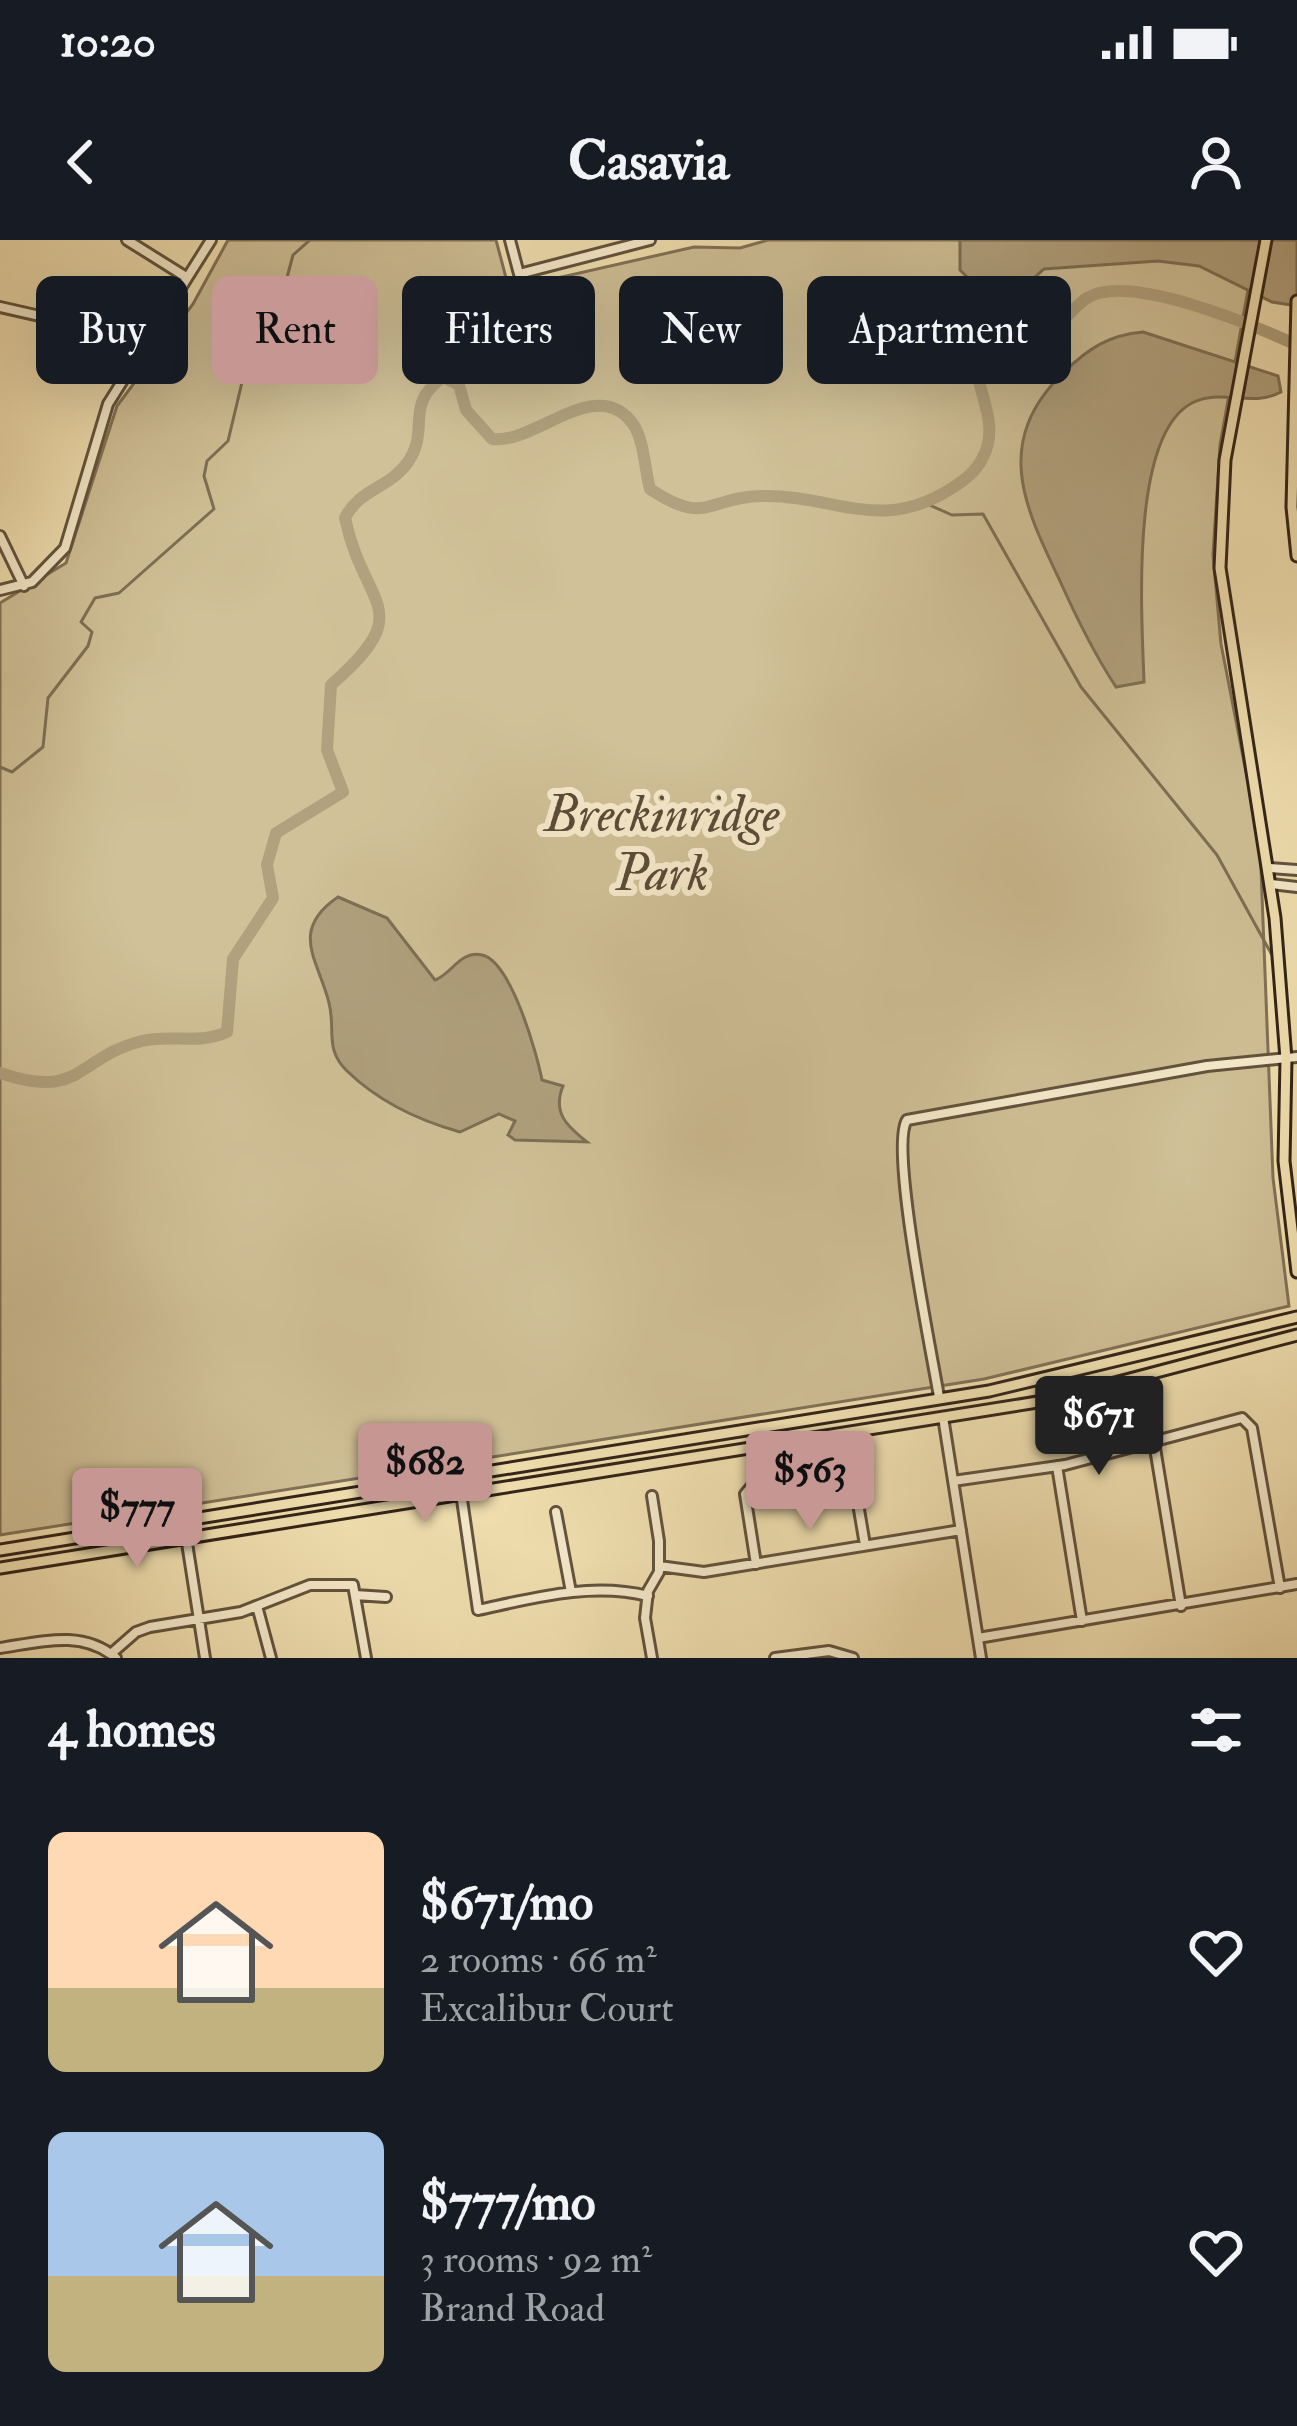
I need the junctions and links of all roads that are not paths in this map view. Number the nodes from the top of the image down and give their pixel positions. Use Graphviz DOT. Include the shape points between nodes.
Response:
graph roads {
  1 [pos="127,240"];
  2 [pos="212,240"];
  3 [pos="510,240"];
  4 [pos="650,240"];
  5 [pos="1266,240"];
  6 [pos="185,276"];
  7 [pos="188,276"];
  8 [pos="1297,301"];
  9 [pos="0,307"];
  10 [pos="36,315"];
  11 [pos="120,384"];
  12 [pos="0,536"];
  13 [pos="1297,556"];
  14 [pos="24,586"];
  15 [pos="0,590"];
  16 [pos="1269,868"];
  17 [pos="1297,870"];
  18 [pos="1271,884"];
  19 [pos="1297,887"];
  20 [pos="1292,1058"];
  21 [pos="1297,1272"];
  22 [pos="1297,1317"];
  23 [pos="1297,1336"];
  24 [pos="1117,1363"];
  25 [pos="1123,1382"];
  26 [pos="939,1397"];
  27 [pos="943,1416"];
  28 [pos="1154,1442"];
  29 [pos="850,1462"];
  30 [pos="1057,1466"];
  31 [pos="459,1480"];
  32 [pos="756,1480"];
  33 [pos="953,1481"];
  34 [pos="652,1496"];
  35 [pos="462,1497"];
  36 [pos="556,1512"];
  37 [pos="184,1524"];
  38 [pos="961,1530"];
  39 [pos="187,1539"];
  40 [pos="865,1545"];
  41 [pos="0,1550"];
  42 [pos="756,1564"];
  43 [pos="659,1566"];
  44 [pos="0,1568"];
  45 [pos="1297,1584"];
  46 [pos="1280,1588"];
  47 [pos="571,1592"];
  48 [pos="355,1595"];
  49 [pos="648,1596"];
  50 [pos="257,1606"];
  51 [pos="1181,1606"];
  52 [pos="358,1608"];
  53 [pos="199,1618"];
  54 [pos="1082,1621"];
  55 [pos="978,1638"];
  56 [pos="0,1648"];
  57 [pos="114,1656"];
  58 [pos="206,1658"];
  59 [pos="271,1658"];
  60 [pos="367,1658"];
  61 [pos="652,1658"];
  62 [pos="775,1658"];
  63 [pos="853,1658"];
  64 [pos="981,1658"];
  1 -- 6 [label="street"];
  2 -- 7 [label="street"];
  3 -- 4 [label="street" via="519,274"];
  5 -- 16 [label="main road" via="1226,460 1222,596"];
  8 -- 13 [label="main road"];
  9 -- 10 [label="street"];
  11 -- 14 [label="street" via="103,414 65,548"];
  12 -- 14 [label="street"];
  14 -- 15 [label="street"];
  16 -- 17 [label="street"];
  16 -- 18 [label="main road"];
  18 -- 19 [label="street"];
  18 -- 20 [label="main road"];
  20 -- 21 [label="main road" via="1285,1162"];
  20 -- 26 [label="street" via="907,1120 902,1172"];
  22 -- 24 [label="main road"];
  23 -- 25 [label="main road"];
  24 -- 25 [label="main road"];
  24 -- 26 [label="main road"];
  25 -- 27 [label="main road"];
  26 -- 27 [label="main road"];
  26 -- 31 [label="main road"];
  27 -- 33 [label="street"];
  27 -- 35 [label="main road"];
  28 -- 30 [label="street"];
  28 -- 46 [label="street" via="1246,1420"];
  28 -- 51 [label="street"];
  29 -- 40 [label="street"];
  30 -- 33 [label="street"];
  30 -- 54 [label="street"];
  31 -- 35 [label="street"];
  31 -- 37 [label="main road"];
  32 -- 42 [label="street" via="745,1494"];
  33 -- 38 [label="street"];
  34 -- 43 [label="street"];
  35 -- 39 [label="main road"];
  35 -- 47 [label="street" via="478,1610"];
  36 -- 47 [label="street"];
  37 -- 39 [label="street"];
  37 -- 41 [label="main road"];
  38 -- 40 [label="street"];
  38 -- 55 [label="street"];
  39 -- 44 [label="main road"];
  39 -- 53 [label="street"];
  40 -- 42 [label="street"];
  42 -- 43 [label="street" via="704,1572"];
  43 -- 49 [label="street"];
  45 -- 46 [label="street"];
  46 -- 51 [label="street"];
  47 -- 49 [label="street"];
  48 -- 50 [label="street" via="352,1586 330,1582"];
  48 -- 52 [label="street"];
  48 -- 52 [label="street" via="386,1597"];
  49 -- 61 [label="street"];
  50 -- 53 [label="street"];
  50 -- 59 [label="street"];
  51 -- 54 [label="street"];
  52 -- 60 [label="street"];
  53 -- 57 [label="street" via="136,1631"];
  53 -- 58 [label="street"];
  54 -- 55 [label="street"];
  55 -- 64 [label="street"];
  56 -- 57 [label="street" via="69,1638"];
  62 -- 63 [label="street" via="830,1651"];
}
